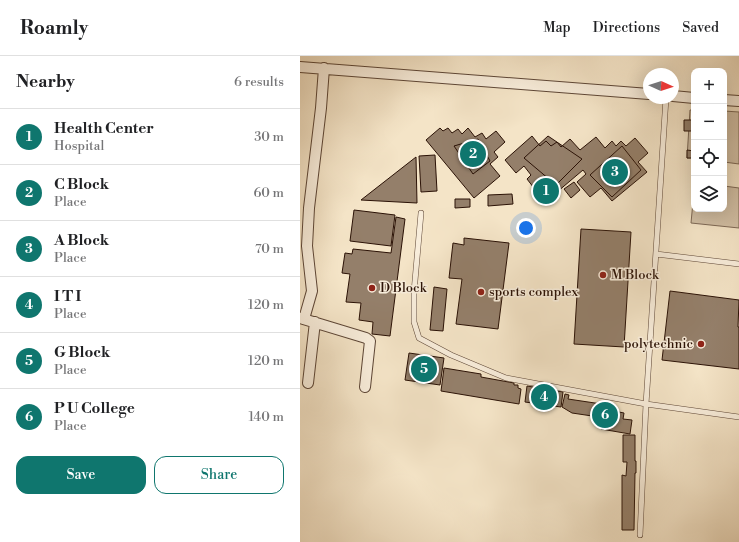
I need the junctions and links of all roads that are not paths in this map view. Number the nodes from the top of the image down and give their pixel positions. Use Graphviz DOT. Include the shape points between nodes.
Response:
graph roads {
  1 [pos="300,67"];
  2 [pos="324,68"];
  3 [pos="643,94"];
  4 [pos="679,97"];
  5 [pos="691,98"];
  6 [pos="727,100"];
  7 [pos="739,101"];
  8 [pos="666,104"];
  9 [pos="421,213"];
  10 [pos="656,254"];
  11 [pos="739,264"];
  12 [pos="302,319"];
  13 [pos="315,322"];
  14 [pos="308,383"];
  15 [pos="365,387"];
  16 [pos="646,404"];
  17 [pos="739,417"];
  18 [pos="640,536"];
  1 -- 2 [label="street"];
  2 -- 3 [label="street"];
  2 -- 12 [label="street" via="309,208 307,246 312,291"];
  4 -- 5 [label="street"];
  6 -- 7 [label="street"];
  8 -- 10 [label="lane"];
  9 -- 16 [label="lane" via="414,292 414,322 419,338 451,355 506,378"];
  10 -- 11 [label="lane"];
  10 -- 16 [label="lane"];
  12 -- 13 [label="street"];
  13 -- 14 [label="street"];
  13 -- 15 [label="street" via="370,341"];
  16 -- 17 [label="lane"];
  16 -- 18 [label="lane"];
}
